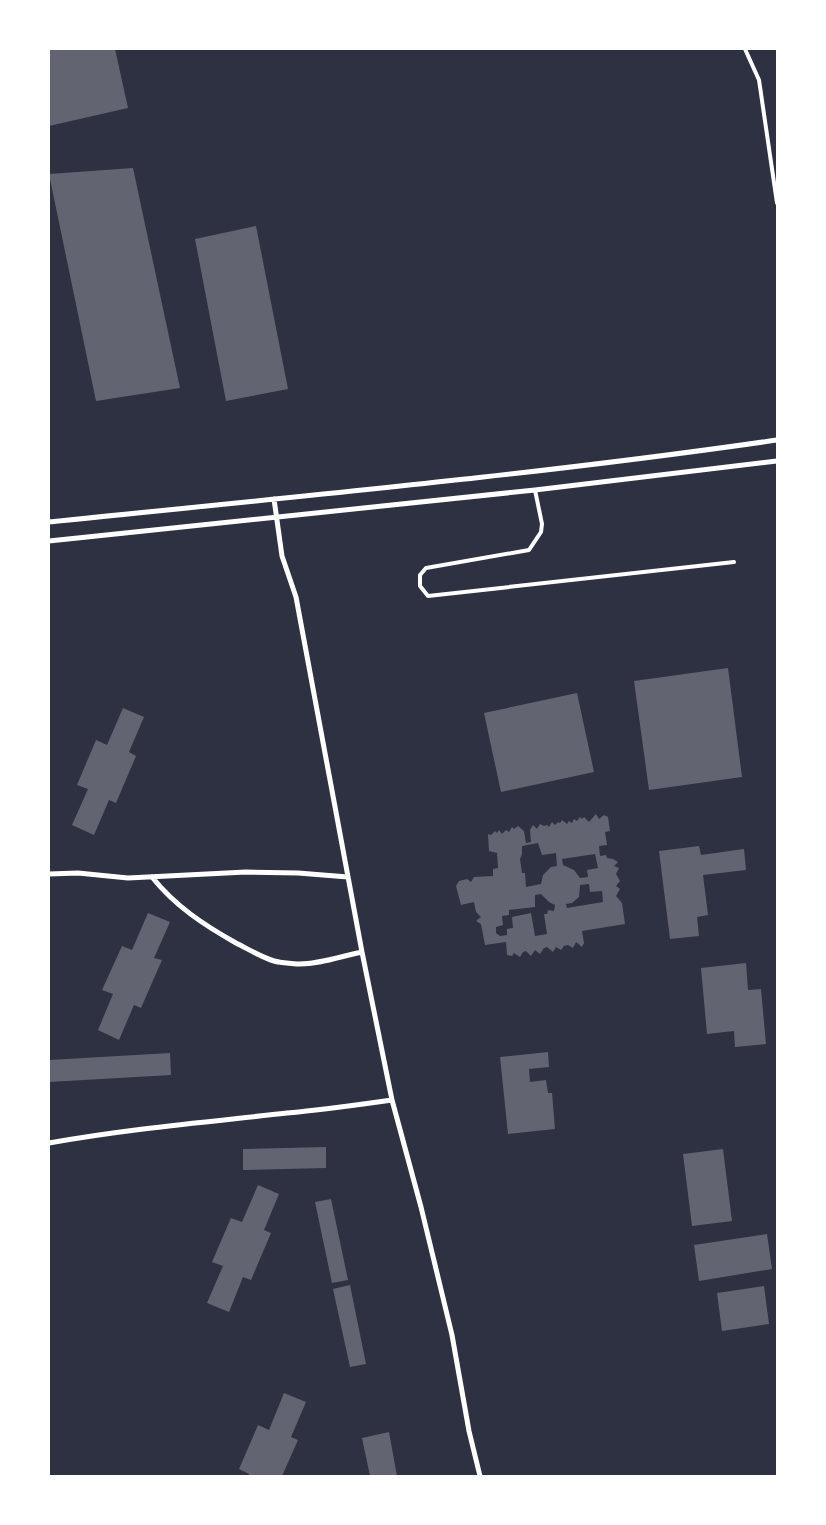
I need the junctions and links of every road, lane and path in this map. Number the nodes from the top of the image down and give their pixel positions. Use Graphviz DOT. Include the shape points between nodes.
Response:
graph roads {
  1 [pos="745,49"];
  2 [pos="777,203"];
  3 [pos="777,440"];
  4 [pos="777,461"];
  5 [pos="535,490"];
  6 [pos="274,499"];
  7 [pos="277,518"];
  8 [pos="49,522"];
  9 [pos="49,541"];
  10 [pos="734,562"];
  11 [pos="49,874"];
  12 [pos="152,877"];
  13 [pos="348,877"];
  14 [pos="362,952"];
  15 [pos="392,1100"];
  16 [pos="49,1143"];
  17 [pos="480,1476"];
  1 -- 2 [label="lane" via="759,80"];
  3 -- 6 [label="street" via="531,473"];
  4 -- 5 [label="street"];
  5 -- 7 [label="street"];
  5 -- 10 [label="lane" via="542,524 541,532 528,550 426,568 420,575 420,586 428,596"];
  6 -- 7 [label="street"];
  6 -- 8 [label="street"];
  7 -- 9 [label="street"];
  7 -- 13 [label="street" via="282,556 296,597"];
  11 -- 12 [label="street"];
  12 -- 13 [label="street" via="246,872"];
  12 -- 14 [label="street" via="186,912 274,961 300,964"];
  13 -- 14 [label="street"];
  14 -- 15 [label="street"];
  15 -- 16 [label="street"];
  15 -- 17 [label="street" via="450,1326"];
}
